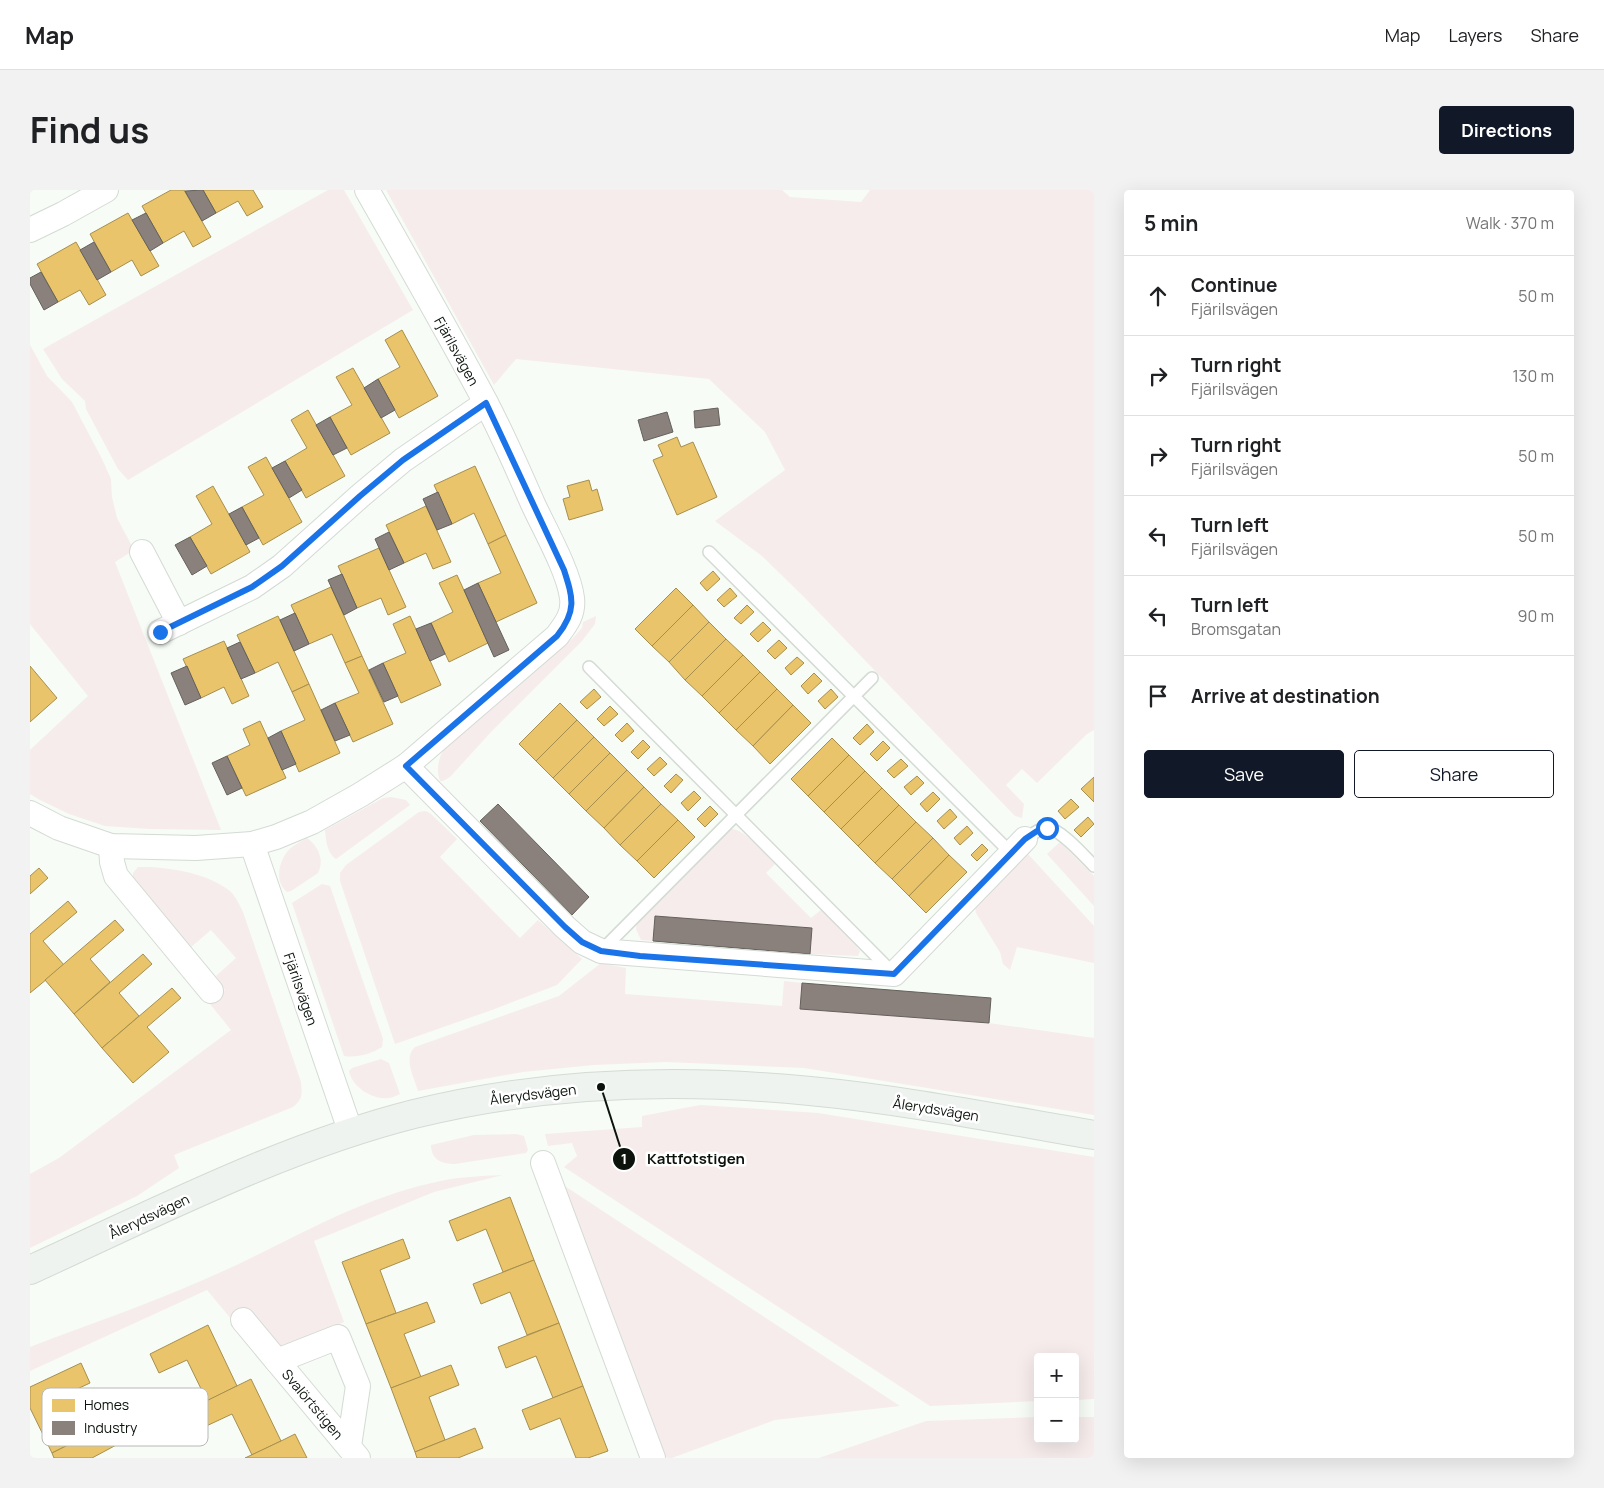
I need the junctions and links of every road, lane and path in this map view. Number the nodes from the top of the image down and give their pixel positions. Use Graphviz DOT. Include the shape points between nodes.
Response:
graph roads {
  1 [pos="106,190"];
  2 [pos="367,190"];
  3 [pos="30,230"];
  4 [pos="486,403"];
  5 [pos="142,552"];
  6 [pos="709,552"];
  7 [pos="589,667"];
  8 [pos="872,678"];
  9 [pos="854,696"];
  10 [pos="406,766"];
  11 [pos="30,813"];
  12 [pos="735,816"];
  13 [pos="252,844"];
  14 [pos="112,846"];
  15 [pos="1018,846"];
  16 [pos="1094,866"];
  17 [pos="601,951"];
  18 [pos="894,974"];
  19 [pos="210,991"];
  20 [pos="351,1133"];
  21 [pos="1094,1136"];
  22 [pos="543,1163"];
  23 [pos="30,1270"];
  24 [pos="243,1320"];
  25 [pos="277,1361"];
  26 [pos="353,1452"];
  27 [pos="653,1458"];
  1 -- 3 [label="street"];
  2 -- 4 [label="street, Fjärilsvägen"];
  4 -- 5 [label="street" via="403,460 282,566 252,587 169,627"];
  4 -- 10 [label="street, Fjärilsvägen" via="564,570 572,611 557,636"];
  6 -- 9 [label="lane"];
  7 -- 12 [label="lane"];
  8 -- 9 [label="lane"];
  9 -- 12 [label="lane"];
  9 -- 15 [label="lane"];
  10 -- 13 [label="street, Fjärilsvägen" via="312,822"];
  10 -- 17 [label="street" via="565,927 582,942"];
  11 -- 14 [label="street, Fjärilsvägen" via="59,828"];
  12 -- 17 [label="lane"];
  12 -- 18 [label="lane"];
  13 -- 14 [label="street, Fjärilsvägen" via="196,848"];
  13 -- 20 [label="street, Fjärilsvägen"];
  14 -- 19 [label="street" via="116,876"];
  15 -- 16 [label="lane" via="1037,831 1047,828 1058,832"];
  15 -- 18 [label="street"];
  17 -- 18 [label="street"];
  20 -- 21 [label="main road, Ålerydsvägen" via="414,1114 488,1099 543,1091 663,1084 811,1091 906,1103"];
  20 -- 23 [label="main road, Ålerydsvägen" via="204,1190"];
  22 -- 27 [label="street"];
  24 -- 25 [label="street, Svalörtstigen"];
  25 -- 26 [label="street, Svalörtstigen"];
  25 -- 26 [label="street, Svalörtstigen" via="338,1337 358,1386"];
}
